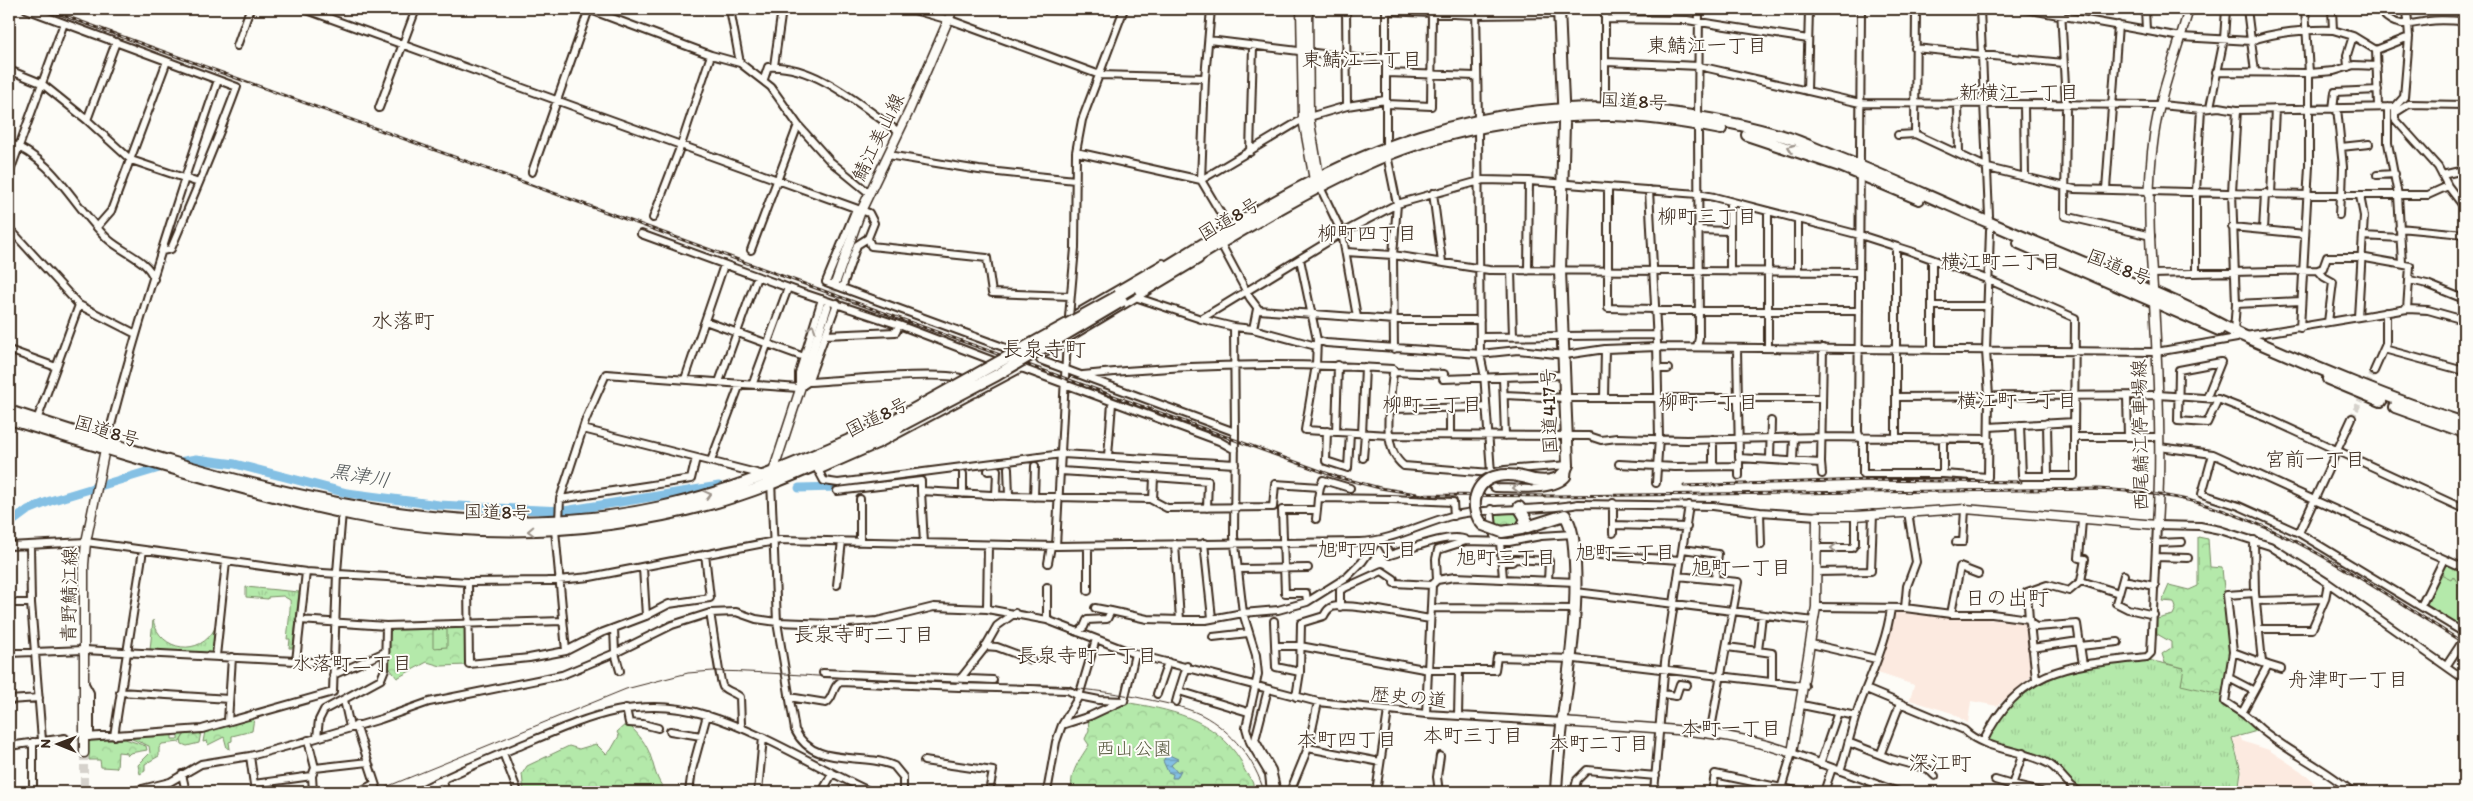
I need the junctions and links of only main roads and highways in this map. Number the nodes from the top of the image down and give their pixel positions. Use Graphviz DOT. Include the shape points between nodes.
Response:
graph roads {
  1 [pos="953,9"];
  2 [pos="1302,9"];
  3 [pos="1308,9"];
  4 [pos="2188,9"];
  5 [pos="1559,11"];
  6 [pos="1305,51"];
  7 [pos="1563,113"];
  8 [pos="1698,121"];
  9 [pos="1318,181"];
  10 [pos="1209,246"];
  11 [pos="836,281"];
  12 [pos="2153,296"];
  13 [pos="827,307"];
  14 [pos="2239,335"];
  15 [pos="9,411"];
  16 [pos="9,419"];
  17 [pos="2464,423"];
  18 [pos="2464,432"];
  19 [pos="106,445"];
  20 [pos="770,477"];
  21 [pos="1519,508"];
  22 [pos="558,522"];
  23 [pos="1521,529"];
  24 [pos="1563,722"];
  25 [pos="84,752"];
  26 [pos="1557,792"];
  1 -- 11 [label="main road, 鯖江美山線" via="899,132 859,210"];
  2 -- 6 [label="main road"];
  3 -- 6 [label="main road"];
  4 -- 12 [label="main road, 西尾鯖江停車場線" via="2154,135 2150,192"];
  5 -- 7 [label="highway, 国道417号"];
  6 -- 9 [label="main road" via="1306,118"];
  7 -- 8 [label="highway, 国道8号"];
  7 -- 8 [label="highway, 国道8号" via="1606,106"];
  7 -- 9 [label="highway, 国道8号" via="1478,125 1387,151"];
  7 -- 23 [label="highway, 国道417号, bridge" via="1560,271 1568,465 1555,480 1545,482 1496,476 1485,481 1475,496 1474,511 1483,526 1502,532"];
  8 -- 12 [label="highway, 国道8号" via="1788,138"];
  9 -- 10 [label="highway, 国道8号" via="1230,229"];
  9 -- 10 [label="highway, 国道8号" via="1221,244"];
  10 -- 20 [label="highway, 国道8号, bridge" via="997,375 814,465"];
  12 -- 14 [label="highway, 国道8号"];
  12 -- 24 [label="main road, 西尾鯖江停車場線" via="2159,437 2158,525 1965,510 1817,516 1816,607 1792,753 1750,740 1710,734"];
  13 -- 20 [label="main road"];
  14 -- 17 [label="highway, 国道8号" via="2397,401"];
  14 -- 18 [label="highway, 国道8号" via="2360,393"];
  15 -- 19 [label="highway, 国道8号"];
  16 -- 19 [label="highway, 国道8号"];
  19 -- 22 [label="highway, 国道8号" via="249,483 381,511 462,520"];
  22 -- 19 [label="highway, 国道8号, one-way" via="519,531 447,528 342,512 147,461"];
  19 -- 25 [label="main road, 青野鯖江線" via="84,564"];
  20 -- 22 [label="highway, 国道8号" via="660,507"];
  21 -- 23 [label="highway" via="1526,519"];
  23 -- 24 [label="highway, 国道417号" via="1564,511 1573,534 1575,609"];
  24 -- 26 [label="highway"];
}
